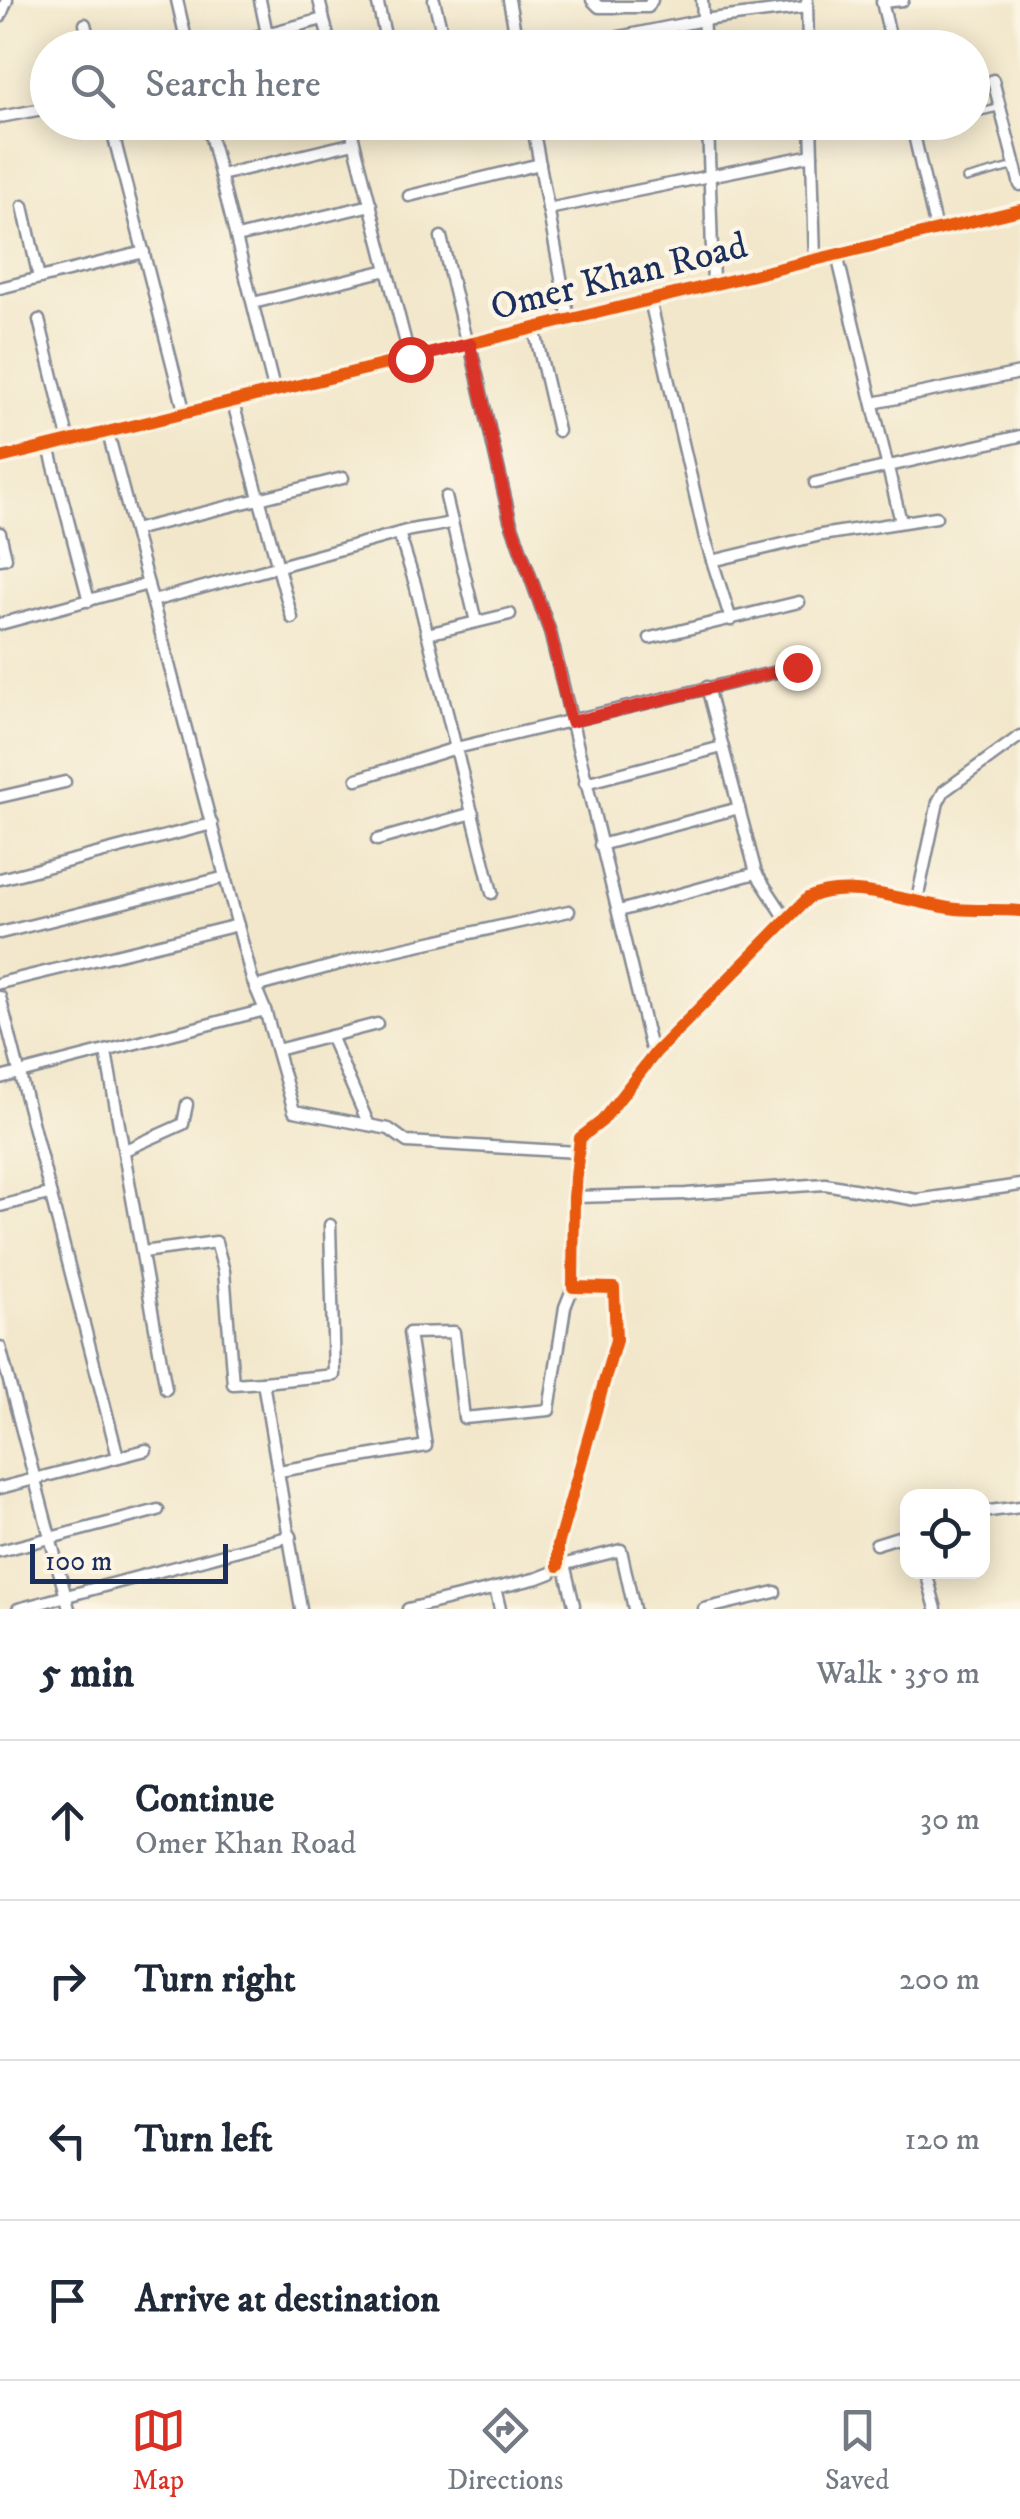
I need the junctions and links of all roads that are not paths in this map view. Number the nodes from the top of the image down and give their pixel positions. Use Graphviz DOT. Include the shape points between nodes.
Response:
graph roads {
  1 [pos="7,0"];
  2 [pos="178,0"];
  3 [pos="260,0"];
  4 [pos="318,0"];
  5 [pos="377,0"];
  6 [pos="434,0"];
  7 [pos="509,0"];
  8 [pos="592,0"];
  9 [pos="652,0"];
  10 [pos="702,0"];
  11 [pos="903,0"];
  12 [pos="807,3"];
  13 [pos="0,17"];
  14 [pos="324,19"];
  15 [pos="703,20"];
  16 [pos="85,24"];
  17 [pos="86,30"];
  18 [pos="184,30"];
  19 [pos="267,30"];
  20 [pos="283,30"];
  21 [pos="326,30"];
  22 [pos="384,30"];
  23 [pos="442,30"];
  24 [pos="515,30"];
  25 [pos="653,30"];
  26 [pos="704,30"];
  27 [pos="808,30"];
  28 [pos="889,30"];
  29 [pos="993,80"];
  30 [pos="1000,108"];
  31 [pos="990,110"];
  32 [pos="30,111"];
  33 [pos="0,117"];
  34 [pos="115,140"];
  35 [pos="212,140"];
  36 [pos="353,140"];
  37 [pos="535,140"];
  38 [pos="708,140"];
  39 [pos="811,140"];
  40 [pos="915,140"];
  41 [pos="354,143"];
  42 [pos="812,155"];
  43 [pos="540,164"];
  44 [pos="1015,166"];
  45 [pos="221,175"];
  46 [pos="709,176"];
  47 [pos="966,179"];
  48 [pos="1020,184"];
  49 [pos="409,196"];
  50 [pos="371,205"];
  51 [pos="23,206"];
  52 [pos="548,209"];
  53 [pos="1020,210"];
  54 [pos="936,230"];
  55 [pos="237,237"];
  56 [pos="441,237"];
  57 [pos="144,252"];
  58 [pos="837,255"];
  59 [pos="814,260"];
  60 [pos="387,270"];
  61 [pos="39,278"];
  62 [pos="713,284"];
  63 [pos="0,288"];
  64 [pos="650,300"];
  65 [pos="253,303"];
  66 [pos="39,320"];
  67 [pos="569,320"];
  68 [pos="534,328"];
  69 [pos="469,344"];
  70 [pos="410,359"];
  71 [pos="1020,373"];
  72 [pos="276,392"];
  73 [pos="234,403"];
  74 [pos="873,404"];
  75 [pos="186,414"];
  76 [pos="558,430"];
  77 [pos="108,433"];
  78 [pos="1020,436"];
  79 [pos="68,442"];
  80 [pos="49,447"];
  81 [pos="0,458"];
  82 [pos="888,467"];
  83 [pos="343,478"];
  84 [pos="815,483"];
  85 [pos="446,496"];
  86 [pos="260,498"];
  87 [pos="936,517"];
  88 [pos="452,522"];
  89 [pos="902,522"];
  90 [pos="134,530"];
  91 [pos="0,533"];
  92 [pos="399,534"];
  93 [pos="0,560"];
  94 [pos="712,561"];
  95 [pos="278,566"];
  96 [pos="148,584"];
  97 [pos="88,601"];
  98 [pos="153,601"];
  99 [pos="798,602"];
  100 [pos="510,614"];
  101 [pos="292,618"];
  102 [pos="732,620"];
  103 [pos="476,622"];
  104 [pos="0,624"];
  105 [pos="428,634"];
  106 [pos="650,638"];
  107 [pos="797,667"];
  108 [pos="706,688"];
  109 [pos="571,722"];
  110 [pos="1020,736"];
  111 [pos="456,748"];
  112 [pos="722,748"];
  113 [pos="357,779"];
  114 [pos="64,782"];
  115 [pos="585,783"];
  116 [pos="0,797"];
  117 [pos="738,808"];
  118 [pos="473,813"];
  119 [pos="212,824"];
  120 [pos="377,840"];
  121 [pos="600,845"];
  122 [pos="756,874"];
  123 [pos="226,878"];
  124 [pos="0,879"];
  125 [pos="492,893"];
  126 [pos="917,900"];
  127 [pos="619,910"];
  128 [pos="569,911"];
  129 [pos="1020,911"];
  130 [pos="787,920"];
  131 [pos="238,925"];
  132 [pos="0,934"];
  133 [pos="0,982"];
  134 [pos="255,986"];
  135 [pos="0,997"];
  136 [pos="265,1010"];
  137 [pos="377,1024"];
  138 [pos="330,1036"];
  139 [pos="277,1050"];
  140 [pos="106,1052"];
  141 [pos="656,1052"];
  142 [pos="18,1073"];
  143 [pos="0,1078"];
  144 [pos="187,1104"];
  145 [pos="370,1125"];
  146 [pos="125,1150"];
  147 [pos="577,1152"];
  148 [pos="1020,1185"];
  149 [pos="49,1194"];
  150 [pos="574,1197"];
  151 [pos="0,1206"];
  152 [pos="330,1225"];
  153 [pos="143,1252"];
  154 [pos="573,1287"];
  155 [pos="0,1347"];
  156 [pos="263,1382"];
  157 [pos="166,1389"];
  158 [pos="146,1450"];
  159 [pos="118,1457"];
  160 [pos="279,1471"];
  161 [pos="35,1478"];
  162 [pos="0,1488"];
  163 [pos="1020,1507"];
  164 [pos="158,1510"];
  165 [pos="990,1511"];
  166 [pos="291,1536"];
  167 [pos="900,1536"];
  168 [pos="52,1538"];
  169 [pos="876,1544"];
  170 [pos="0,1551"];
  171 [pos="561,1565"];
  172 [pos="928,1579"];
  173 [pos="495,1588"];
  174 [pos="775,1592"];
  175 [pos="65,1596"];
  176 [pos="574,1605"];
  177 [pos="18,1609"];
  178 [pos="69,1609"];
  179 [pos="302,1609"];
  180 [pos="408,1609"];
  181 [pos="500,1609"];
  182 [pos="634,1609"];
  183 [pos="704,1609"];
  184 [pos="936,1609"];
  1 -- 13 [label="street"];
  2 -- 18 [label="street"];
  3 -- 19 [label="street"];
  4 -- 14 [label="street"];
  5 -- 22 [label="street"];
  6 -- 23 [label="street"];
  7 -- 24 [label="street"];
  8 -- 9 [label="street" via="599,6 648,6"];
  10 -- 15 [label="street"];
  11 -- 28 [label="street" via="882,2"];
  12 -- 15 [label="street"];
  12 -- 27 [label="street"];
  14 -- 20 [label="street"];
  14 -- 21 [label="street"];
  15 -- 25 [label="street"];
  15 -- 26 [label="street"];
  16 -- 17 [label="street"];
  29 -- 30 [label="street"];
  30 -- 31 [label="lane"];
  30 -- 44 [label="street"];
  32 -- 33 [label="street"];
  34 -- 57 [label="street"];
  35 -- 45 [label="street"];
  36 -- 41 [label="street"];
  37 -- 43 [label="street"];
  38 -- 46 [label="street"];
  39 -- 42 [label="street"];
  40 -- 54 [label="street"];
  41 -- 45 [label="street"];
  41 -- 50 [label="street"];
  42 -- 46 [label="street"];
  42 -- 59 [label="street"];
  43 -- 49 [label="street"];
  43 -- 52 [label="street"];
  44 -- 47 [label="lane"];
  44 -- 48 [label="street"];
  45 -- 55 [label="street"];
  46 -- 52 [label="street"];
  46 -- 62 [label="street"];
  50 -- 55 [label="street"];
  50 -- 60 [label="street"];
  51 -- 61 [label="street"];
  52 -- 67 [label="street"];
  53 -- 54 [label="street, Omer Khan Road"];
  54 -- 58 [label="street, Omer Khan Road"];
  55 -- 65 [label="street"];
  56 -- 69 [label="street"];
  57 -- 61 [label="street"];
  57 -- 75 [label="street"];
  58 -- 59 [label="street, Omer Khan Road"];
  58 -- 74 [label="street"];
  59 -- 62 [label="street, Omer Khan Road"];
  60 -- 65 [label="street"];
  60 -- 70 [label="street"];
  61 -- 63 [label="street"];
  62 -- 64 [label="street, Omer Khan Road"];
  64 -- 67 [label="street, Omer Khan Road"];
  64 -- 94 [label="street"];
  65 -- 72 [label="street"];
  66 -- 79 [label="street"];
  67 -- 68 [label="street, Omer Khan Road"];
  68 -- 69 [label="street, Omer Khan Road"];
  68 -- 76 [label="street"];
  69 -- 70 [label="street, Omer Khan Road"];
  69 -- 109 [label="street" via="510,520 550,632"];
  70 -- 72 [label="street, Omer Khan Road"];
  71 -- 74 [label="street"];
  72 -- 73 [label="street, Omer Khan Road"];
  73 -- 75 [label="street, Omer Khan Road"];
  73 -- 86 [label="street"];
  74 -- 82 [label="street"];
  75 -- 77 [label="street, Omer Khan Road"];
  77 -- 79 [label="street, Omer Khan Road"];
  77 -- 90 [label="street"];
  78 -- 82 [label="street"];
  79 -- 80 [label="street, Omer Khan Road"];
  80 -- 81 [label="street, Omer Khan Road"];
  80 -- 97 [label="street"];
  82 -- 84 [label="street"];
  82 -- 89 [label="street"];
  83 -- 86 [label="street"];
  85 -- 88 [label="street"];
  86 -- 90 [label="street"];
  86 -- 95 [label="street"];
  87 -- 89 [label="street"];
  88 -- 92 [label="street"];
  88 -- 103 [label="street"];
  89 -- 94 [label="street"];
  90 -- 96 [label="street"];
  91 -- 93 [label="street" via="6,558"];
  92 -- 95 [label="street"];
  92 -- 105 [label="street"];
  94 -- 102 [label="street"];
  95 -- 98 [label="street"];
  95 -- 101 [label="street"];
  96 -- 97 [label="street"];
  96 -- 98 [label="street"];
  97 -- 104 [label="street"];
  98 -- 119 [label="street"];
  99 -- 102 [label="street"];
  100 -- 103 [label="street"];
  102 -- 106 [label="street"];
  103 -- 105 [label="street"];
  105 -- 111 [label="street"];
  107 -- 108 [label="street"];
  108 -- 109 [label="street"];
  108 -- 112 [label="street"];
  109 -- 111 [label="street"];
  109 -- 115 [label="street"];
  110 -- 126 [label="street" via="944,791"];
  111 -- 113 [label="street"];
  111 -- 118 [label="street"];
  112 -- 115 [label="street"];
  112 -- 117 [label="street"];
  114 -- 116 [label="street"];
  115 -- 121 [label="street"];
  117 -- 121 [label="street"];
  117 -- 122 [label="street"];
  118 -- 120 [label="street"];
  118 -- 125 [label="street"];
  119 -- 123 [label="street"];
  119 -- 124 [label="street"];
  121 -- 127 [label="street"];
  122 -- 127 [label="street"];
  122 -- 130 [label="street"];
  123 -- 131 [label="street"];
  123 -- 132 [label="street"];
  126 -- 129 [label="street"];
  126 -- 130 [label="street" via="822,892"];
  127 -- 141 [label="street"];
  128 -- 134 [label="street"];
  130 -- 141 [label="street"];
  131 -- 133 [label="street"];
  131 -- 134 [label="street"];
  134 -- 136 [label="street"];
  135 -- 142 [label="street"];
  136 -- 139 [label="street"];
  136 -- 140 [label="street"];
  137 -- 138 [label="street"];
  138 -- 139 [label="street"];
  138 -- 145 [label="street"];
  139 -- 145 [label="street" via="294,1111"];
  140 -- 142 [label="street"];
  140 -- 146 [label="street"];
  141 -- 147 [label="street" via="602,1121 580,1138"];
  142 -- 143 [label="street"];
  142 -- 149 [label="street"];
  144 -- 146 [label="street" via="183,1124"];
  145 -- 147 [label="street" via="390,1128 407,1142"];
  146 -- 153 [label="street"];
  147 -- 150 [label="street"];
  148 -- 150 [label="street" via="917,1200 825,1184"];
  149 -- 151 [label="street"];
  149 -- 159 [label="street"];
  150 -- 154 [label="street"];
  152 -- 156 [label="street" via="334,1375"];
  153 -- 156 [label="street" via="212,1241 219,1246 233,1384"];
  153 -- 157 [label="street"];
  154 -- 160 [label="street" via="564,1307 549,1410 464,1418 454,1332 409,1333 426,1446"];
  154 -- 171 [label="street" via="614,1288 616,1340 558,1546"];
  155 -- 161 [label="street"];
  156 -- 160 [label="street"];
  158 -- 159 [label="street"];
  159 -- 161 [label="street"];
  160 -- 166 [label="street"];
  161 -- 162 [label="street"];
  161 -- 168 [label="street"];
  163 -- 165 [label="street"];
  164 -- 168 [label="street"];
  166 -- 175 [label="street"];
  166 -- 179 [label="street"];
  167 -- 169 [label="street"];
  168 -- 170 [label="street"];
  168 -- 175 [label="street"];
  171 -- 173 [label="street" via="551,1574"];
  171 -- 176 [label="street"];
  171 -- 182 [label="street" via="621,1550"];
  172 -- 184 [label="street"];
  173 -- 180 [label="street"];
  173 -- 181 [label="street"];
  174 -- 183 [label="street"];
  175 -- 177 [label="street"];
  175 -- 178 [label="street"];
}
